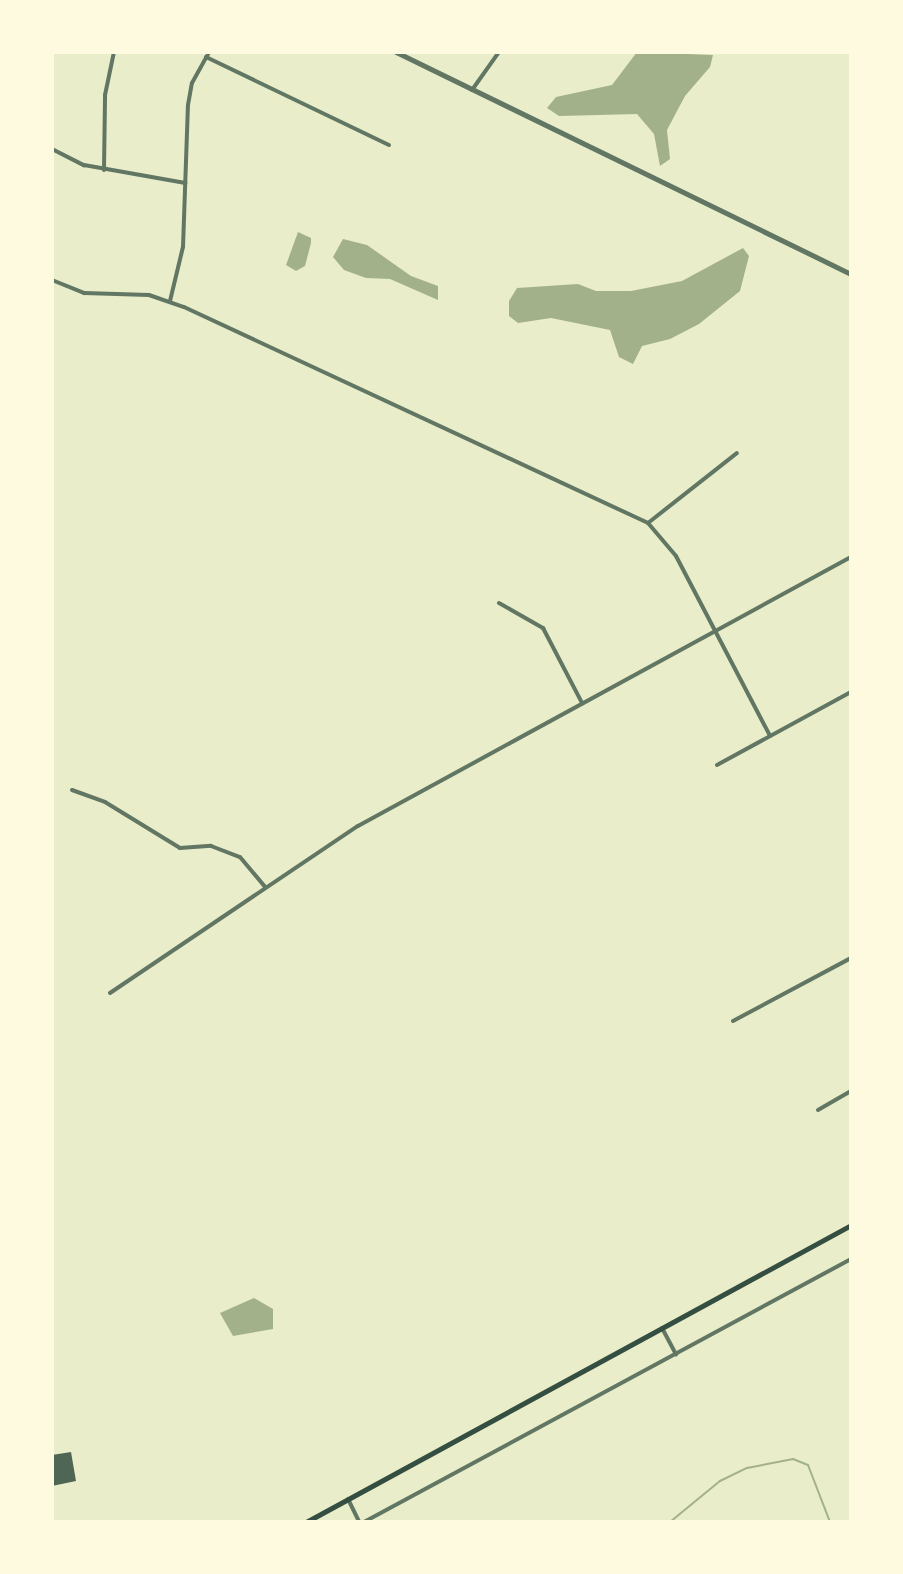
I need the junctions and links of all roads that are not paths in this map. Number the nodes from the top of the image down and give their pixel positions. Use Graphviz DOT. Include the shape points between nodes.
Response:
graph roads {
  1 [pos="114,52"];
  2 [pos="396,52"];
  3 [pos="499,52"];
  4 [pos="208,55"];
  5 [pos="472,90"];
  6 [pos="389,145"];
  7 [pos="52,149"];
  8 [pos="104,170"];
  9 [pos="185,183"];
  10 [pos="851,274"];
  11 [pos="52,280"];
  12 [pos="170,301"];
  13 [pos="737,453"];
  14 [pos="648,523"];
  15 [pos="851,557"];
  16 [pos="499,603"];
  17 [pos="716,630"];
  18 [pos="851,692"];
  19 [pos="582,703"];
  20 [pos="770,736"];
  21 [pos="717,765"];
  22 [pos="72,790"];
  23 [pos="265,887"];
  24 [pos="851,958"];
  25 [pos="110,993"];
  26 [pos="733,1021"];
  27 [pos="851,1091"];
  28 [pos="818,1110"];
  29 [pos="851,1225"];
  30 [pos="851,1259"];
  31 [pos="662,1328"];
  32 [pos="676,1354"];
  33 [pos="348,1499"];
  34 [pos="306,1522"];
  35 [pos="361,1522"];
  1 -- 8 [label="street" via="105,95"];
  2 -- 5 [label="street"];
  3 -- 5 [label="street"];
  4 -- 6 [label="street"];
  4 -- 9 [label="street" via="192,83 188,105"];
  5 -- 10 [label="street"];
  7 -- 8 [label="street"];
  8 -- 9 [label="street"];
  9 -- 12 [label="street" via="183,247"];
  11 -- 12 [label="street" via="84,293 149,295"];
  12 -- 14 [label="street"];
  13 -- 14 [label="street"];
  14 -- 17 [label="street" via="676,556"];
  15 -- 17 [label="street"];
  16 -- 19 [label="street" via="543,628"];
  17 -- 19 [label="street"];
  17 -- 20 [label="street"];
  18 -- 20 [label="street"];
  19 -- 23 [label="street" via="358,826"];
  20 -- 21 [label="street"];
  22 -- 23 [label="street" via="105,802 180,848 211,846 240,857"];
  23 -- 25 [label="street"];
  24 -- 26 [label="street"];
  27 -- 28 [label="street"];
  29 -- 31 [label="main road"];
  30 -- 32 [label="street"];
  31 -- 32 [label="street"];
  31 -- 33 [label="main road"];
  32 -- 35 [label="street"];
  33 -- 34 [label="main road"];
  33 -- 35 [label="street"];
}
